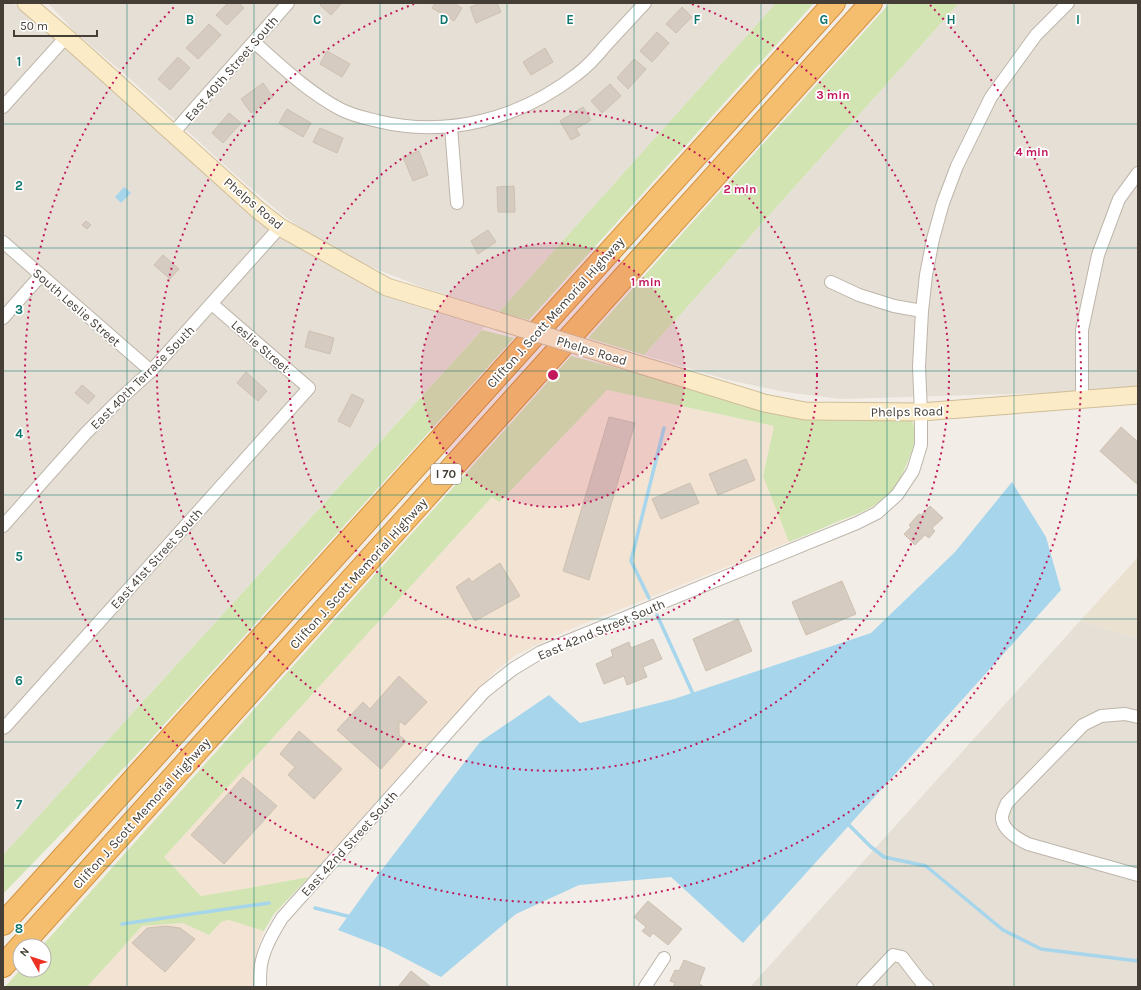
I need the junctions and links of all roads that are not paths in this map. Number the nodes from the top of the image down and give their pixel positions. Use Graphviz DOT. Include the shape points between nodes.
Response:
graph roads {
  1 [pos="26,3"];
  2 [pos="288,3"];
  3 [pos="645,3"];
  4 [pos="834,3"];
  5 [pos="870,3"];
  6 [pos="1068,3"];
  7 [pos="66,37"];
  8 [pos="254,42"];
  9 [pos="3,107"];
  10 [pos="451,127"];
  11 [pos="173,133"];
  12 [pos="1138,173"];
  13 [pos="457,203"];
  14 [pos="280,227"];
  15 [pos="3,242"];
  16 [pos="41,275"];
  17 [pos="832,282"];
  18 [pos="212,304"];
  19 [pos="922,311"];
  20 [pos="3,318"];
  21 [pos="151,371"];
  22 [pos="309,388"];
  23 [pos="1138,395"];
  24 [pos="1082,400"];
  25 [pos="921,412"];
  26 [pos="3,526"];
  27 [pos="1138,717"];
  28 [pos="3,728"];
  29 [pos="1138,874"];
  30 [pos="7,919"];
  31 [pos="29,938"];
  32 [pos="12,956"];
  33 [pos="664,958"];
  34 [pos="3,966"];
  35 [pos="260,987"];
  36 [pos="645,987"];
  37 [pos="863,987"];
  38 [pos="927,987"];
  1 -- 7 [label="street, Phelps Road"];
  2 -- 8 [label="street, East 40th Street South"];
  3 -- 10 [label="street" via="578,74 553,92 501,116"];
  4 -- 30 [label="highway, Clifton J. Scott Memorial Highway / I 70"];
  5 -- 31 [label="highway, Clifton J. Scott Memorial Highway / I 70"];
  6 -- 19 [label="street, East 42nd Street South" via="1036,35 992,97 957,166 933,239"];
  7 -- 9 [label="street"];
  7 -- 11 [label="street, Phelps Road"];
  8 -- 10 [label="street" via="293,77 340,109 390,124 422,128"];
  8 -- 11 [label="street, East 40th Street South"];
  10 -- 13 [label="street"];
  11 -- 14 [label="street, Phelps Road"];
  12 -- 24 [label="street" via="1119,199 1098,255 1082,330"];
  14 -- 18 [label="street, East 40th Terrace South"];
  14 -- 25 [label="street, Phelps Road, bridge" via="387,287 764,403 805,411"];
  15 -- 16 [label="street, South Leslie Street"];
  16 -- 20 [label="street"];
  16 -- 21 [label="street, South Leslie Street"];
  17 -- 19 [label="street" via="859,295 894,306"];
  18 -- 21 [label="street, East 40th Terrace South"];
  18 -- 22 [label="street, Leslie Street"];
  19 -- 25 [label="street, East 42nd Street South" via="919,368"];
  21 -- 26 [label="street, East 40th Terrace South" via="86,433"];
  22 -- 28 [label="street, East 41st Street South"];
  23 -- 24 [label="street, Phelps Road"];
  24 -- 25 [label="street, Phelps Road"];
  25 -- 35 [label="street, East 42nd Street South" via="921,445 913,471 898,495 877,513 541,652 513,669 484,692 282,918 264,955"];
  27 -- 29 [label="street" via="1125,714 1101,716 1083,725 1006,803 1002,816 1005,826 1028,844"];
  32 -- 34 [label="highway, Clifton J. Scott Memorial Highway / I 70"];
  33 -- 36 [label="street"];
  37 -- 38 [label="street" via="893,954 902,957"];
}
